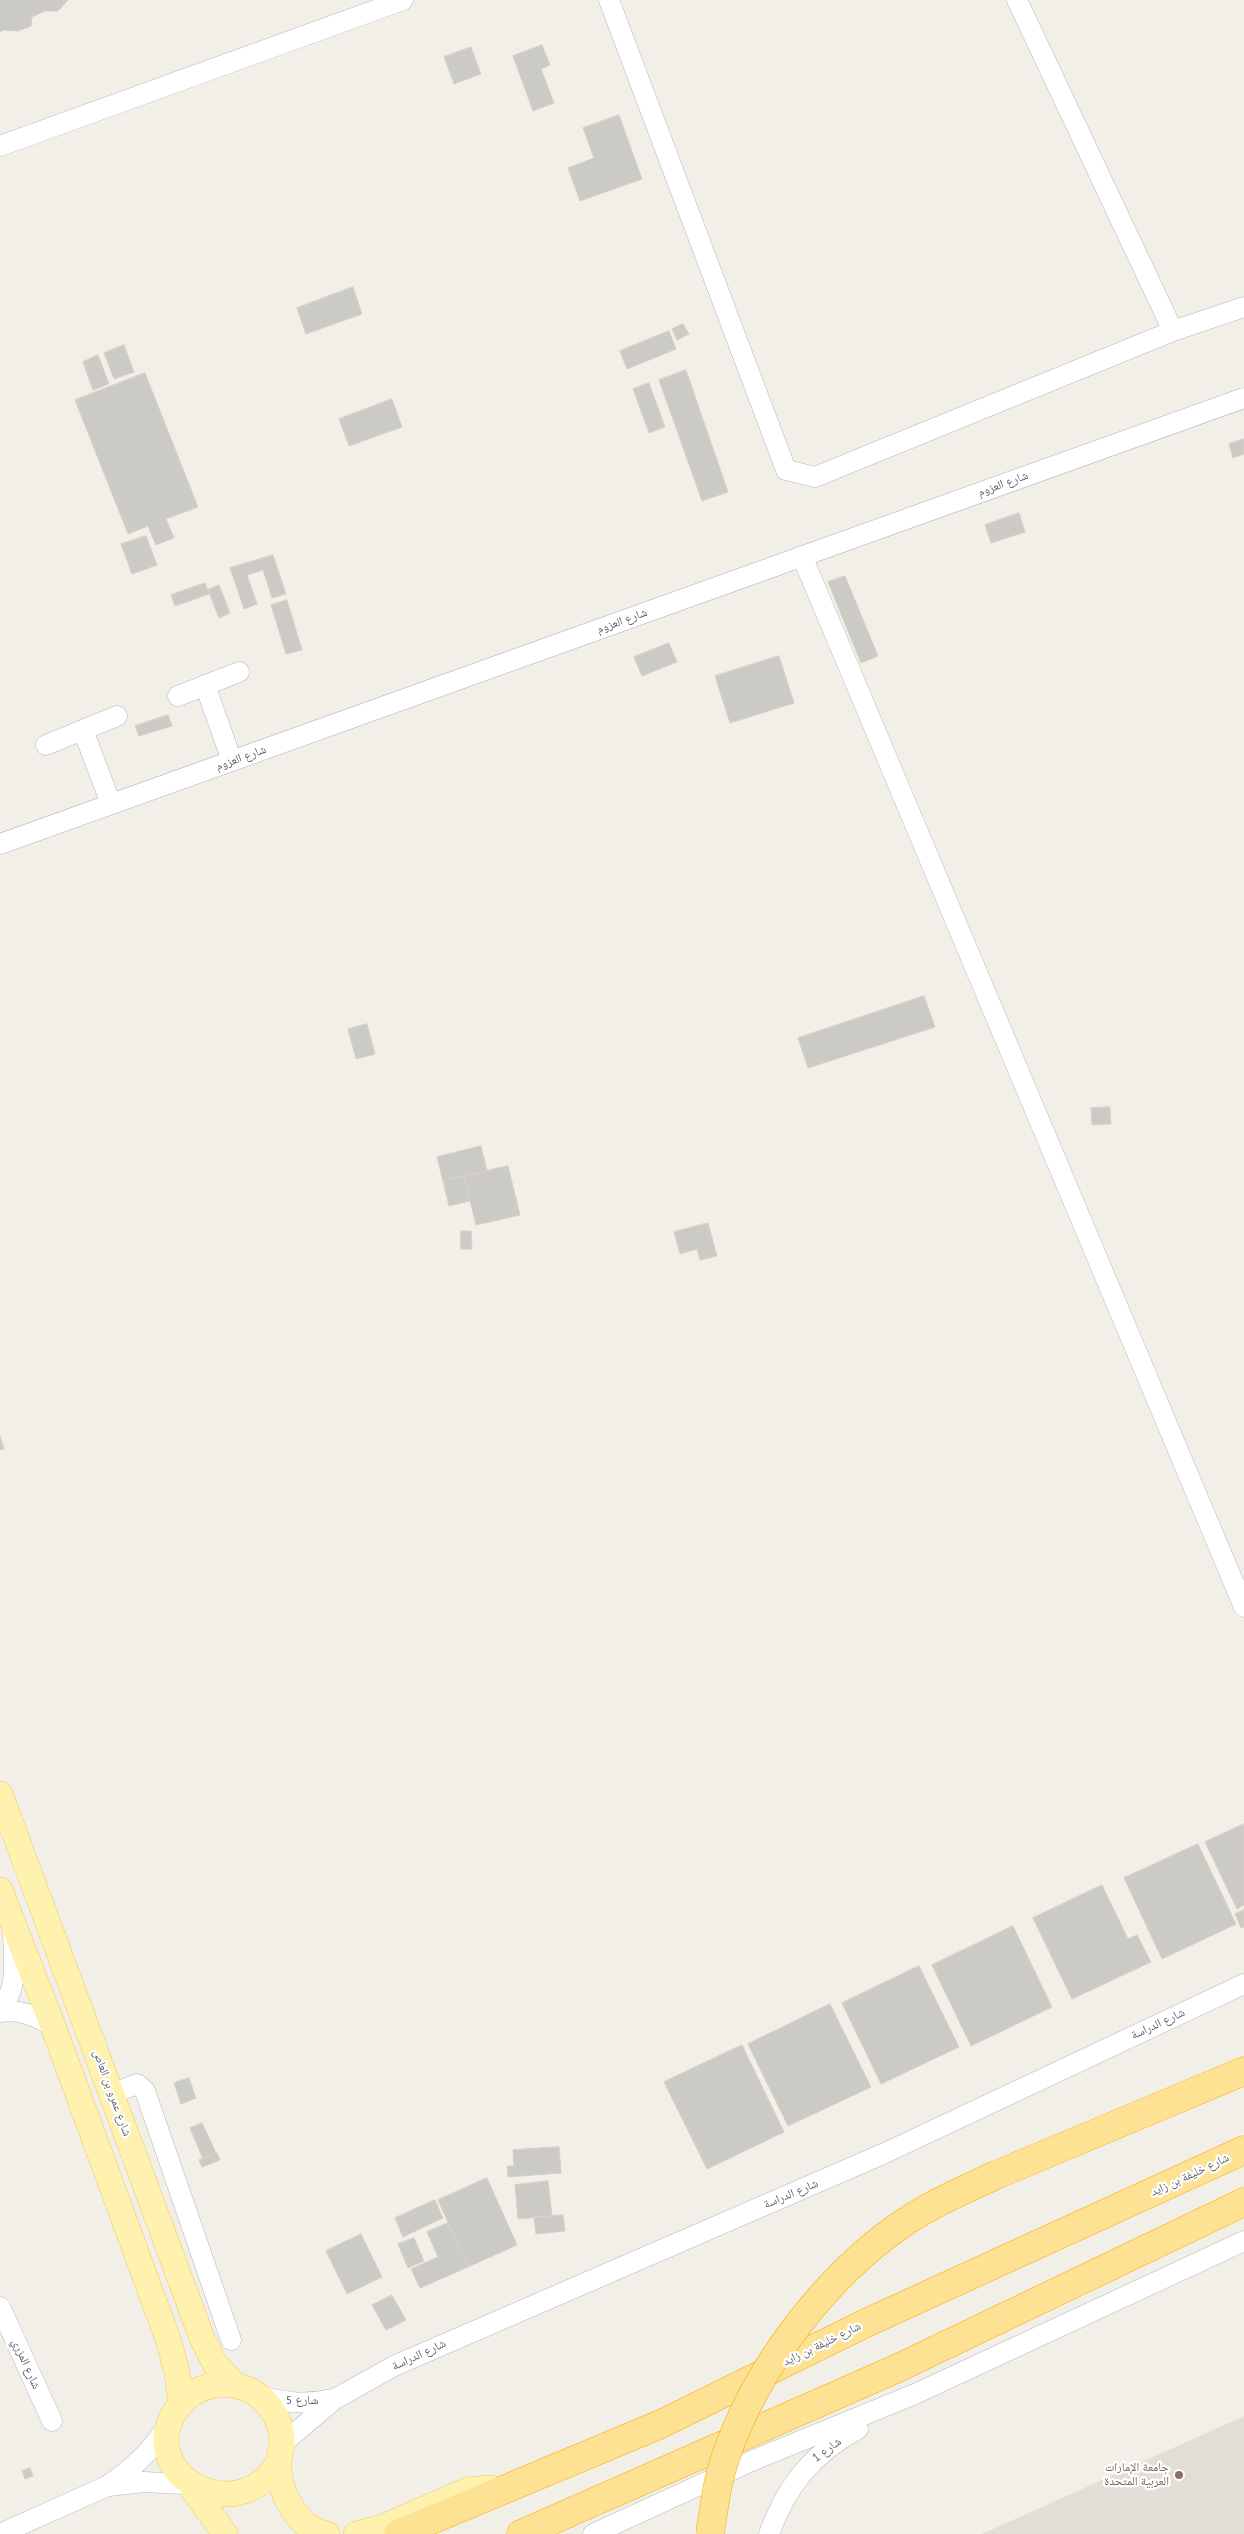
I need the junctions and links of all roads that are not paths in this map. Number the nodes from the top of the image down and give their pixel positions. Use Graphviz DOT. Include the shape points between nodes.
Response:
graph roads {
  1 [pos="403,0"];
  2 [pos="609,0"];
  3 [pos="1017,0"];
  4 [pos="0,146"];
  5 [pos="1244,307"];
  6 [pos="1173,331"];
  7 [pos="1244,398"];
  8 [pos="802,556"];
  9 [pos="238,672"];
  10 [pos="204,686"];
  11 [pos="178,696"];
  12 [pos="118,716"];
  13 [pos="83,730"];
  14 [pos="46,745"];
  15 [pos="232,761"];
  16 [pos="111,804"];
  17 [pos="0,844"];
  18 [pos="1244,1607"];
  19 [pos="0,1794"];
  20 [pos="0,1890"];
  21 [pos="12,1924"];
  22 [pos="1244,1984"];
  23 [pos="0,2008"];
  24 [pos="0,2012"];
  25 [pos="53,2026"];
  26 [pos="1244,2071"];
  27 [pos="113,2093"];
  28 [pos="1244,2150"];
  29 [pos="1244,2202"];
  30 [pos="1244,2241"];
  31 [pos="0,2307"];
  32 [pos="231,2340"];
  33 [pos="235,2385"];
  34 [pos="915,2394"];
  35 [pos="260,2396"];
  36 [pos="335,2399"];
  37 [pos="176,2413"];
  38 [pos="52,2421"];
  39 [pos="280,2452"];
  40 [pos="105,2487"];
  41 [pos="190,2487"];
  42 [pos="508,2488"];
  43 [pos="0,2534"];
  44 [pos="225,2534"];
  45 [pos="328,2534"];
  46 [pos="356,2534"];
  47 [pos="398,2534"];
  48 [pos="521,2534"];
  49 [pos="593,2534"];
  50 [pos="710,2534"];
  51 [pos="769,2534"];
  1 -- 4 [label="street"];
  2 -- 6 [label="street" via="786,470 815,477"];
  3 -- 6 [label="street"];
  5 -- 6 [label="street"];
  7 -- 8 [label="street, شارع العزوم"];
  8 -- 15 [label="street, شارع العزوم"];
  8 -- 18 [label="street"];
  9 -- 10 [label="street"];
  10 -- 11 [label="street"];
  10 -- 15 [label="street"];
  12 -- 13 [label="street"];
  13 -- 14 [label="street"];
  13 -- 16 [label="street"];
  15 -- 16 [label="street, شارع العزوم"];
  16 -- 17 [label="street, شارع العزوم"];
  19 -- 27 [label="main road, شارع عمرو بن العاص"];
  20 -- 21 [label="main road"];
  21 -- 23 [label="street" via="12,1982 9,1996"];
  21 -- 25 [label="main road"];
  22 -- 36 [label="street, شارع الدراسة" via="885,2153 394,2366"];
  24 -- 25 [label="street" via="26,2013"];
  25 -- 37 [label="main road" via="169,2342 177,2372"];
  26 -- 50 [label="highway, bridge" via="996,2175 949,2197 895,2229 854,2265 804,2318 776,2355 739,2423 725,2458"];
  27 -- 32 [label="street" via="137,2084 145,2091"];
  27 -- 33 [label="main road, شارع عمرو بن العاص" via="202,2338 215,2364"];
  28 -- 42 [label="highway, شارع خليفة بن زايد" via="866,2323 661,2424"];
  29 -- 48 [label="highway" via="898,2368"];
  30 -- 34 [label="street"];
  31 -- 38 [label="street, شارع المزري"];
  33 -- 35 [label="main road"];
  33 -- 37 [label="main road" via="205,2387"];
  34 -- 49 [label="street" via="754,2460"];
  34 -- 51 [label="street, شارع 1" via="820,2452 793,2485"];
  35 -- 36 [label="street, شارع 5" via="297,2404"];
  35 -- 39 [label="main road" via="274,2412 282,2433"];
  36 -- 39 [label="street, شارع 5"];
  37 -- 40 [label="street" via="148,2453"];
  37 -- 41 [label="main road" via="168,2433 168,2455 175,2471"];
  39 -- 41 [label="main road" via="265,2482 244,2496 218,2499"];
  39 -- 45 [label="main road" via="283,2487 291,2506 300,2520 312,2529"];
  40 -- 41 [label="street" via="144,2482"];
  40 -- 43 [label="street"];
  41 -- 44 [label="main road"];
  42 -- 46 [label="main road" via="468,2490 384,2527"];
  42 -- 47 [label="highway, شارع خليفة بن زايد"];
}
